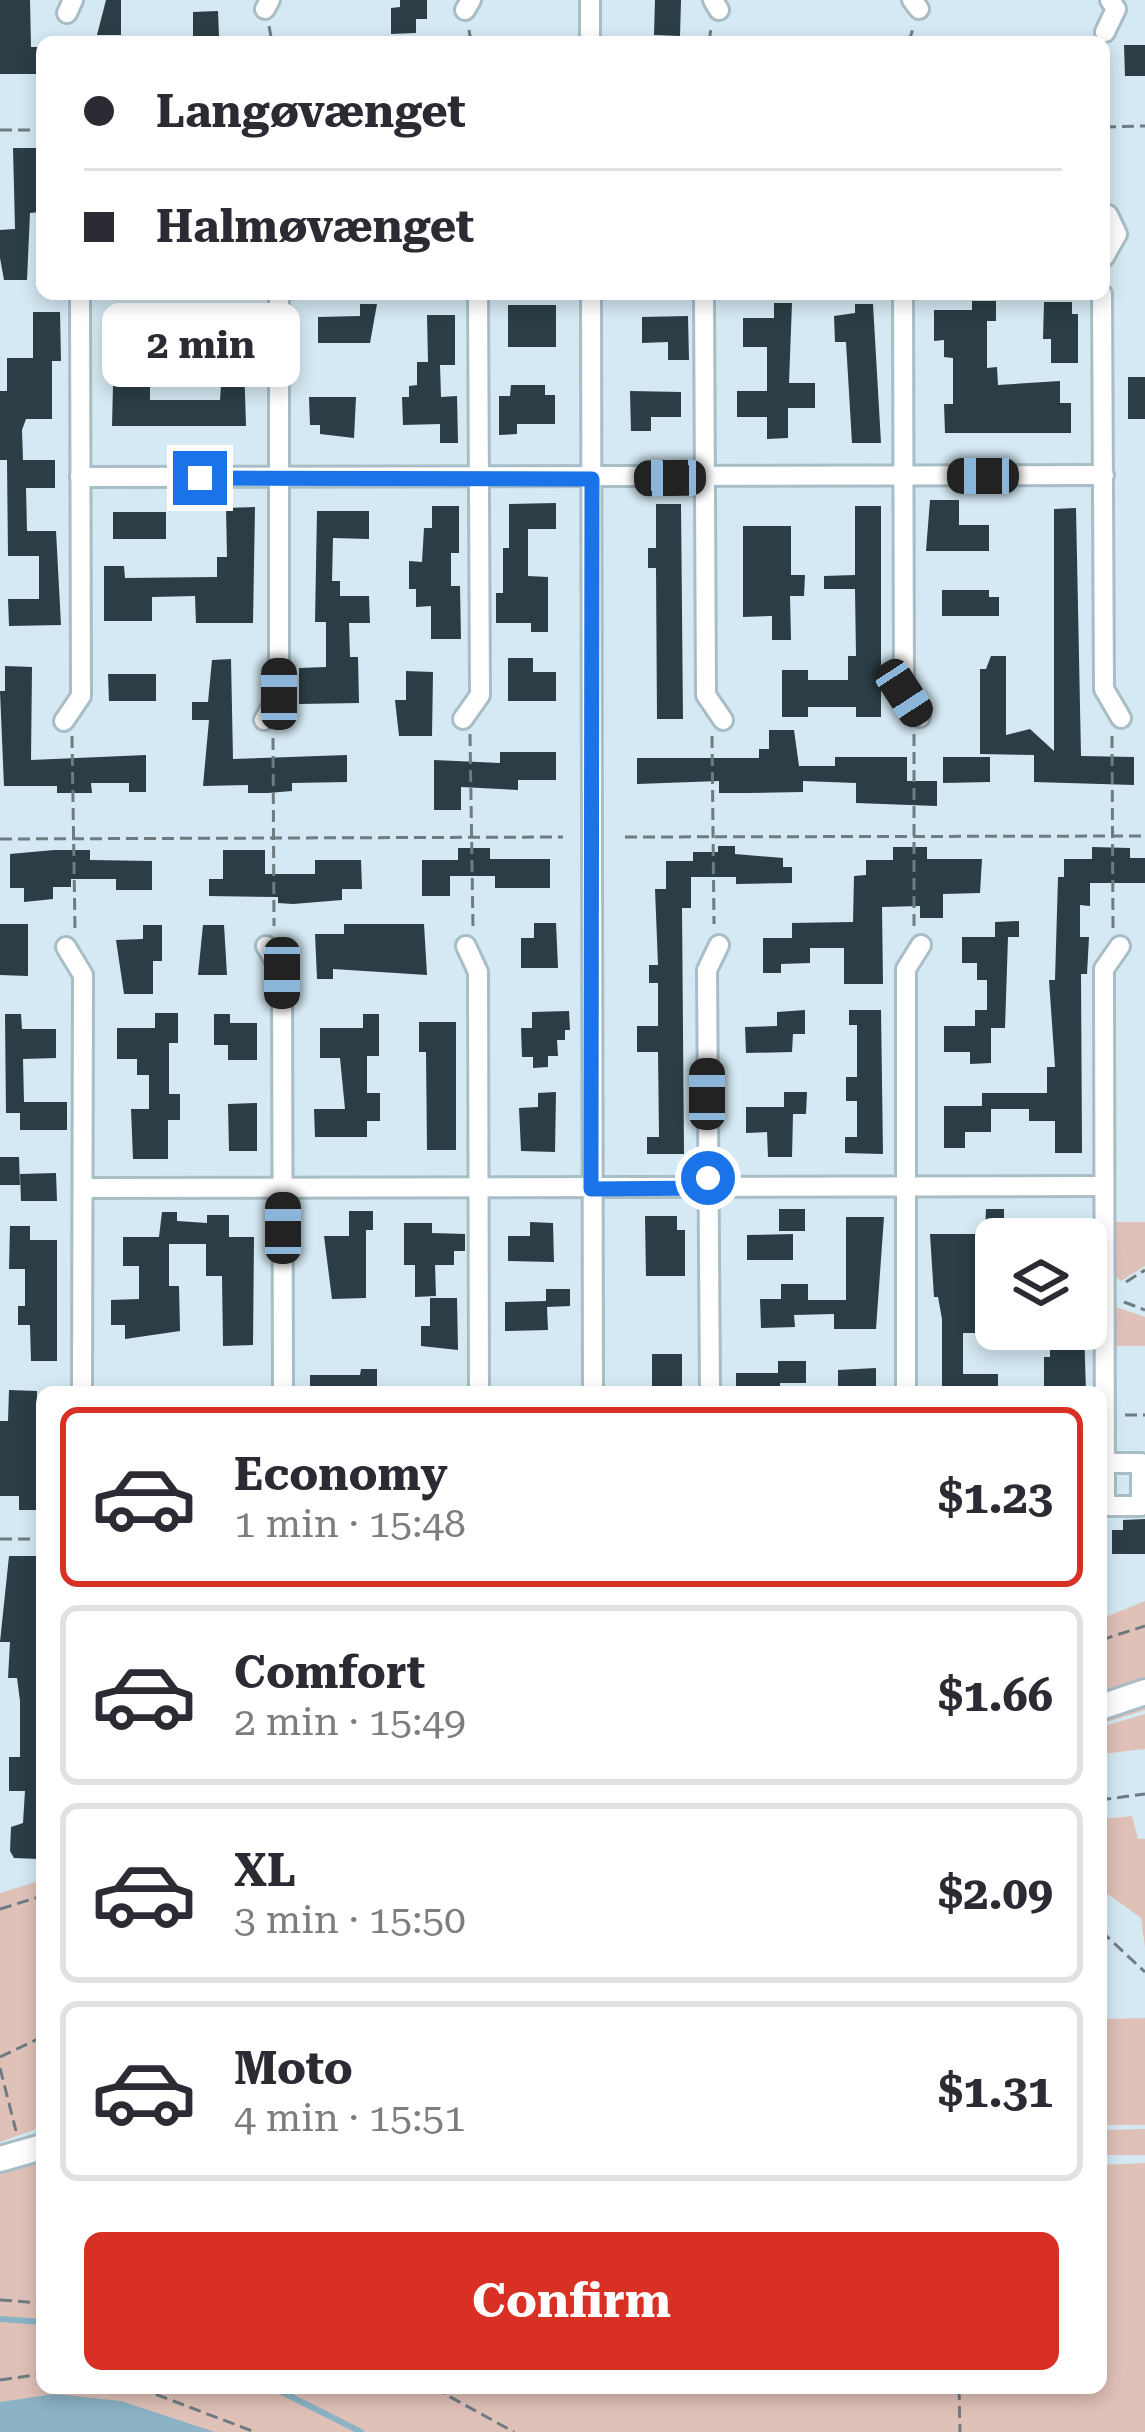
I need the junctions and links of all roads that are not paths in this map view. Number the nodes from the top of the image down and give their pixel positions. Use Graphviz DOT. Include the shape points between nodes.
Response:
graph roads {
  1 [pos="590,0"];
  2 [pos="1111,0"];
  3 [pos="1105,32"];
  4 [pos="590,36"];
  5 [pos="1110,219"];
  6 [pos="1110,246"];
  7 [pos="80,300"];
  8 [pos="279,300"];
  9 [pos="478,300"];
  10 [pos="591,300"];
  11 [pos="704,300"];
  12 [pos="903,300"];
  13 [pos="1102,300"];
  14 [pos="1104,475"];
  15 [pos="80,477"];
  16 [pos="705,477"];
  17 [pos="903,477"];
  18 [pos="280,478"];
  19 [pos="479,479"];
  20 [pos="592,479"];
  21 [pos="920,717"];
  22 [pos="1121,718"];
  23 [pos="463,719"];
  24 [pos="264,720"];
  25 [pos="723,720"];
  26 [pos="64,721"];
  27 [pos="921,944"];
  28 [pos="719,945"];
  29 [pos="266,946"];
  30 [pos="466,946"];
  31 [pos="1120,946"];
  32 [pos="65,947"];
  33 [pos="480,1186"];
  34 [pos="905,1186"];
  35 [pos="1104,1186"];
  36 [pos="283,1187"];
  37 [pos="84,1188"];
  38 [pos="708,1188"];
  39 [pos="591,1189"];
  40 [pos="82,1386"];
  41 [pos="283,1386"];
  42 [pos="479,1386"];
  43 [pos="593,1386"];
  44 [pos="710,1386"];
  45 [pos="906,1386"];
  46 [pos="1105,1386"];
  47 [pos="1145,1692"];
  48 [pos="1107,1705"];
  1 -- 4 [label="street"];
  2 -- 3 [label="street" via="1116,9"];
  5 -- 6 [label="street" via="1117,234"];
  7 -- 15 [label="street"];
  8 -- 18 [label="street"];
  9 -- 19 [label="street"];
  10 -- 20 [label="street"];
  11 -- 16 [label="street"];
  12 -- 17 [label="street"];
  13 -- 14 [label="street"];
  14 -- 17 [label="street"];
  14 -- 22 [label="street" via="1104,689"];
  15 -- 18 [label="street"];
  15 -- 26 [label="street" via="81,696"];
  16 -- 17 [label="street"];
  16 -- 20 [label="street"];
  16 -- 25 [label="street" via="706,695"];
  17 -- 21 [label="street" via="904,693"];
  18 -- 19 [label="street"];
  18 -- 24 [label="street" via="279,694"];
  19 -- 20 [label="street"];
  19 -- 23 [label="street" via="480,695"];
  20 -- 39 [label="street"];
  27 -- 34 [label="street" via="906,969"];
  28 -- 38 [label="street" via="707,970"];
  29 -- 36 [label="street" via="282,973"];
  30 -- 33 [label="street" via="478,972"];
  31 -- 35 [label="street" via="1104,969"];
  32 -- 37 [label="street" via="83,975"];
  33 -- 36 [label="street"];
  33 -- 39 [label="street"];
  33 -- 42 [label="street"];
  34 -- 35 [label="street"];
  34 -- 38 [label="street"];
  34 -- 45 [label="street"];
  35 -- 46 [label="street"];
  36 -- 37 [label="street"];
  36 -- 41 [label="street"];
  37 -- 40 [label="street"];
  38 -- 39 [label="street"];
  38 -- 44 [label="street"];
  39 -- 43 [label="street"];
  47 -- 48 [label="street"];
}
